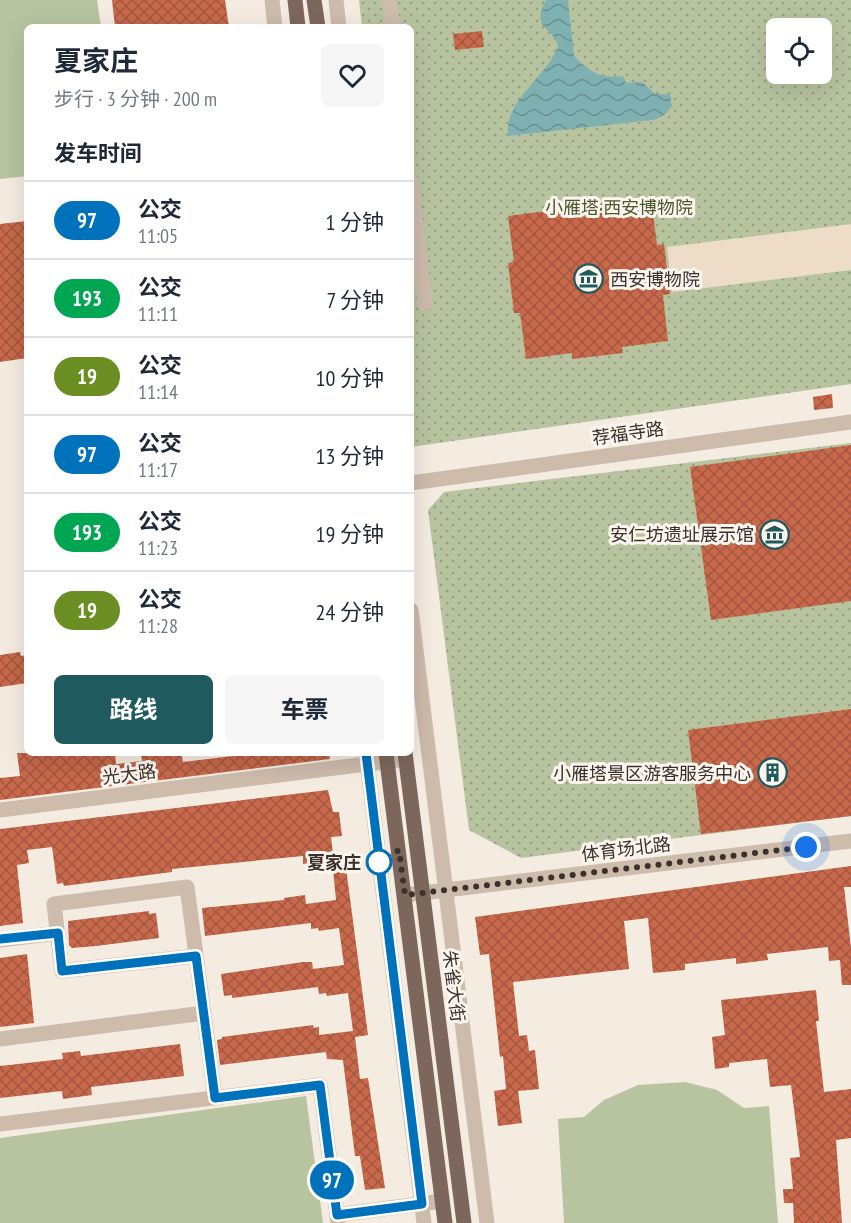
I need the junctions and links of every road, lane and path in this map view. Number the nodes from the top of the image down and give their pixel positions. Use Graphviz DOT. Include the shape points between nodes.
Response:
graph roads {
  1 [pos="272,0"];
  2 [pos="295,0"];
  3 [pos="314,0"];
  4 [pos="336,0"];
  5 [pos="389,0"];
  6 [pos="275,24"];
  7 [pos="298,24"];
  8 [pos="318,24"];
  9 [pos="339,24"];
  10 [pos="393,24"];
  11 [pos="414,207"];
  12 [pos="425,303"];
  13 [pos="851,422"];
  14 [pos="414,483"];
  15 [pos="414,634"];
  16 [pos="405,756"];
  17 [pos="387,757"];
  18 [pos="366,758"];
  19 [pos="0,810"];
  20 [pos="851,842"];
  21 [pos="446,890"];
  22 [pos="423,893"];
  23 [pos="405,895"];
  24 [pos="58,933"];
  25 [pos="0,939"];
  26 [pos="196,956"];
  27 [pos="204,1013"];
  28 [pos="0,1039"];
  29 [pos="215,1098"];
  30 [pos="0,1124"];
  31 [pos="442,1201"];
  32 [pos="422,1204"];
  33 [pos="337,1219"];
  34 [pos="424,1223"];
  35 [pos="445,1223"];
  36 [pos="464,1223"];
  37 [pos="487,1223"];
  1 -- 6 [label="street"];
  2 -- 7 [label="main road"];
  3 -- 8 [label="main road"];
  4 -- 9 [label="street"];
  5 -- 10 [label="street"];
  11 -- 12 [label="street"];
  13 -- 14 [label="street, 荐福寺路"];
  15 -- 21 [label="street"];
  16 -- 17 [label="street, 光大路"];
  16 -- 22 [label="main road, 朱雀大街"];
  17 -- 18 [label="street, 光大路"];
  17 -- 23 [label="main road, 朱雀大街"];
  18 -- 19 [label="street, 光大路"];
  18 -- 32 [label="street"];
  20 -- 21 [label="street, 体育场北路"];
  21 -- 22 [label="street, 体育场北路"];
  21 -- 37 [label="street"];
  22 -- 23 [label="street, 体育场北路"];
  22 -- 36 [label="main road, 朱雀大街"];
  23 -- 31 [label="main road, 朱雀大街"];
  24 -- 25 [label="street"];
  24 -- 26 [label="street" via="62,971"];
  24 -- 26 [label="street" via="54,904 187,886"];
  26 -- 27 [label="street"];
  27 -- 28 [label="street"];
  27 -- 29 [label="street"];
  29 -- 30 [label="street"];
  29 -- 33 [label="street" via="320,1085"];
  31 -- 32 [label="street"];
  31 -- 35 [label="main road, 朱雀大街"];
  32 -- 33 [label="street"];
  32 -- 34 [label="street"];
}
